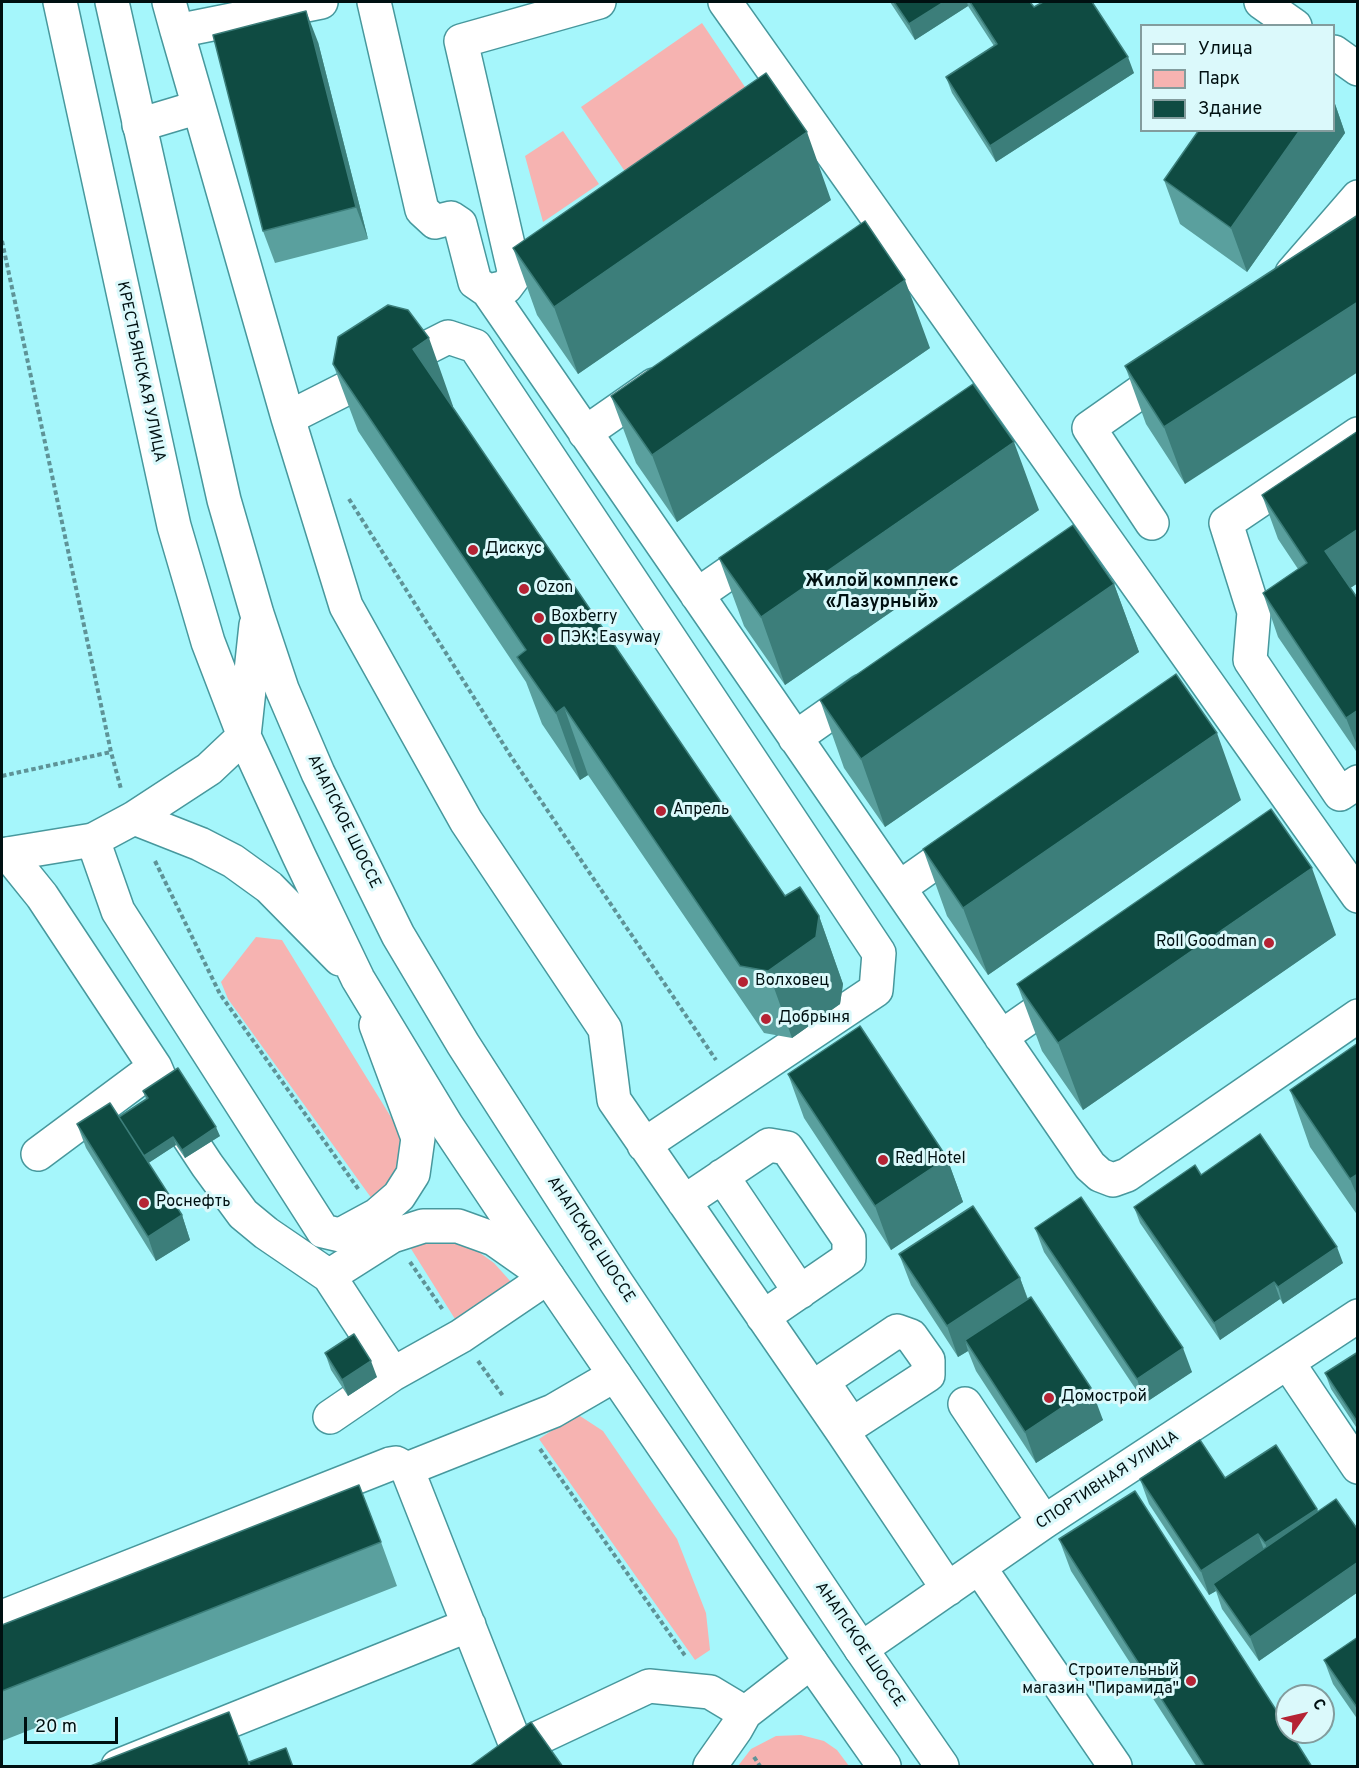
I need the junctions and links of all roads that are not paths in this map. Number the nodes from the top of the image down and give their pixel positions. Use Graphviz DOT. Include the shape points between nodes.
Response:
graph roads {
  1 [pos="60,2"];
  2 [pos="112,2"];
  3 [pos="321,2"];
  4 [pos="374,2"];
  5 [pos="599,2"];
  6 [pos="725,2"];
  7 [pos="1261,2"];
  8 [pos="505,14"];
  9 [pos="173,16"];
  10 [pos="1292,24"];
  11 [pos="1335,53"];
  12 [pos="1358,69"];
  13 [pos="199,107"];
  14 [pos="139,125"];
  15 [pos="1358,197"];
  16 [pos="885,227"];
  17 [pos="856,247"];
  18 [pos="488,291"];
  19 [pos="1270,293"];
  20 [pos="1200,350"];
  21 [pos="682,366"];
  22 [pos="997,385"];
  23 [pos="968,405"];
  24 [pos="288,418"];
  25 [pos="585,432"];
  26 [pos="1358,434"];
  27 [pos="1152,523"];
  28 [pos="784,534"];
  29 [pos="697,595"];
  30 [pos="257,614"];
  31 [pos="883,676"];
  32 [pos="244,736"];
  33 [pos="795,738"];
  34 [pos="1358,782"];
  35 [pos="134,818"];
  36 [pos="1308,825"];
  37 [pos="987,826"];
  38 [pos="93,840"];
  39 [pos="1279,845"];
  40 [pos="5,854"];
  41 [pos="899,888"];
  42 [pos="1358,896"];
  43 [pos="1087,977"];
  44 [pos="358,978"];
  45 [pos="1358,1016"];
  46 [pos="1001,1036"];
  47 [pos="155,1066"];
  48 [pos="644,1145"];
  49 [pos="38,1154"];
  50 [pos="722,1176"];
  51 [pos="684,1202"];
  52 [pos="385,1226"];
  53 [pos="329,1276"];
  54 [pos="548,1277"];
  55 [pos="800,1292"];
  56 [pos="1358,1316"];
  57 [pos="763,1317"];
  58 [pos="1288,1363"];
  59 [pos="393,1374"];
  60 [pos="615,1375"];
  61 [pos="965,1404"];
  62 [pos="330,1417"];
  63 [pos="1358,1467"];
  64 [pos="407,1469"];
  65 [pos="1044,1522"];
  66 [pos="979,1567"];
  67 [pos="948,1589"];
  68 [pos="2,1617"];
  69 [pos="469,1625"];
  70 [pos="861,1649"];
  71 [pos="811,1662"];
  72 [pos="741,1721"];
  73 [pos="711,1766"];
  74 [pos="118,1767"];
  75 [pos="884,1767"];
  76 [pos="942,1767"];
  77 [pos="1115,1767"];
  1 -- 32 [label="main road, КРЕСТЬЯНСКАЯ УЛИЦА" via="174,526 208,642"];
  2 -- 14 [label="main road"];
  3 -- 9 [label="main road"];
  4 -- 18 [label="main road" via="422,210 435,222 451,218 460,224 475,282"];
  5 -- 8 [label="main road"];
  6 -- 16 [label="main road"];
  7 -- 10 [label="main road"];
  8 -- 18 [label="main road" via="461,41 515,275 506,287"];
  9 -- 13 [label="main road"];
  11 -- 12 [label="main road"];
  13 -- 14 [label="main road"];
  13 -- 24 [label="main road"];
  14 -- 30 [label="main road" via="224,500"];
  15 -- 19 [label="main road"];
  16 -- 17 [label="main road"];
  16 -- 22 [label="main road"];
  18 -- 25 [label="main road"];
  20 -- 27 [label="main road" via="1089,428"];
  21 -- 25 [label="main road"];
  22 -- 23 [label="main road"];
  22 -- 36 [label="main road" via="1088,534 1192,682"];
  24 -- 48 [label="main road" via="346,606 466,821 605,1029 614,1100"];
  24 -- 48 [label="main road" via="448,337 475,346 879,953 876,990"];
  25 -- 29 [label="main road"];
  26 -- 34 [label="main road" via="1226,523 1254,612 1250,660 1340,794"];
  28 -- 29 [label="main road"];
  29 -- 33 [label="main road"];
  30 -- 32 [label="main road"];
  30 -- 70 [label="main road, АНАПСКОЕ ШОССЕ" via="282,689 318,773 398,935 616,1282"];
  31 -- 33 [label="main road"];
  32 -- 35 [label="main road" via="209,769"];
  32 -- 44 [label="main road"];
  33 -- 41 [label="main road"];
  35 -- 38 [label="main road"];
  35 -- 44 [label="main road" via="233,861 268,887"];
  36 -- 39 [label="main road"];
  36 -- 42 [label="main road"];
  37 -- 41 [label="main road"];
  38 -- 40 [label="main road"];
  38 -- 52 [label="main road" via="118,911 323,1231 340,1235"];
  40 -- 47 [label="main road" via="42,896"];
  41 -- 46 [label="main road"];
  43 -- 46 [label="main road"];
  44 -- 52 [label="main road" via="418,1138 412,1174"];
  44 -- 54 [label="main road" via="447,1126"];
  45 -- 46 [label="main road" via="1127,1175 1113,1180 1100,1176 1090,1166"];
  47 -- 49 [label="main road"];
  47 -- 53 [label="main road" via="178,1121 243,1214"];
  48 -- 51 [label="main road"];
  50 -- 51 [label="main road"];
  50 -- 55 [label="main road"];
  50 -- 55 [label="main road" via="769,1145 788,1148 849,1239 849,1258"];
  51 -- 57 [label="main road"];
  52 -- 53 [label="main road"];
  52 -- 54 [label="main road" via="458,1226 494,1239"];
  53 -- 59 [label="main road"];
  54 -- 59 [label="main road" via="461,1336"];
  54 -- 60 [label="main road"];
  55 -- 57 [label="main road"];
  56 -- 58 [label="main road, СПОРТИВНАЯ УЛИЦА"];
  57 -- 67 [label="main road" via="847,1428"];
  58 -- 63 [label="main road"];
  58 -- 65 [label="main road, СПОРТИВНАЯ УЛИЦА"];
  59 -- 62 [label="main road"];
  60 -- 64 [label="main road" via="553,1411"];
  60 -- 71 [label="main road"];
  61 -- 65 [label="main road"];
  64 -- 68 [label="main road" via="390,1464"];
  64 -- 69 [label="main road"];
  65 -- 66 [label="main road, СПОРТИВНАЯ УЛИЦА"];
  66 -- 67 [label="main road, СПОРТИВНАЯ УЛИЦА"];
  66 -- 77 [label="main road"];
  67 -- 70 [label="main road, СПОРТИВНАЯ УЛИЦА"];
  69 -- 72 [label="main road" via="506,1755 649,1686 710,1692"];
  69 -- 74 [label="main road"];
  70 -- 76 [label="main road, АНАПСКОЕ ШОССЕ"];
  71 -- 72 [label="main road"];
  71 -- 75 [label="main road"];
  72 -- 73 [label="main road"];
}
